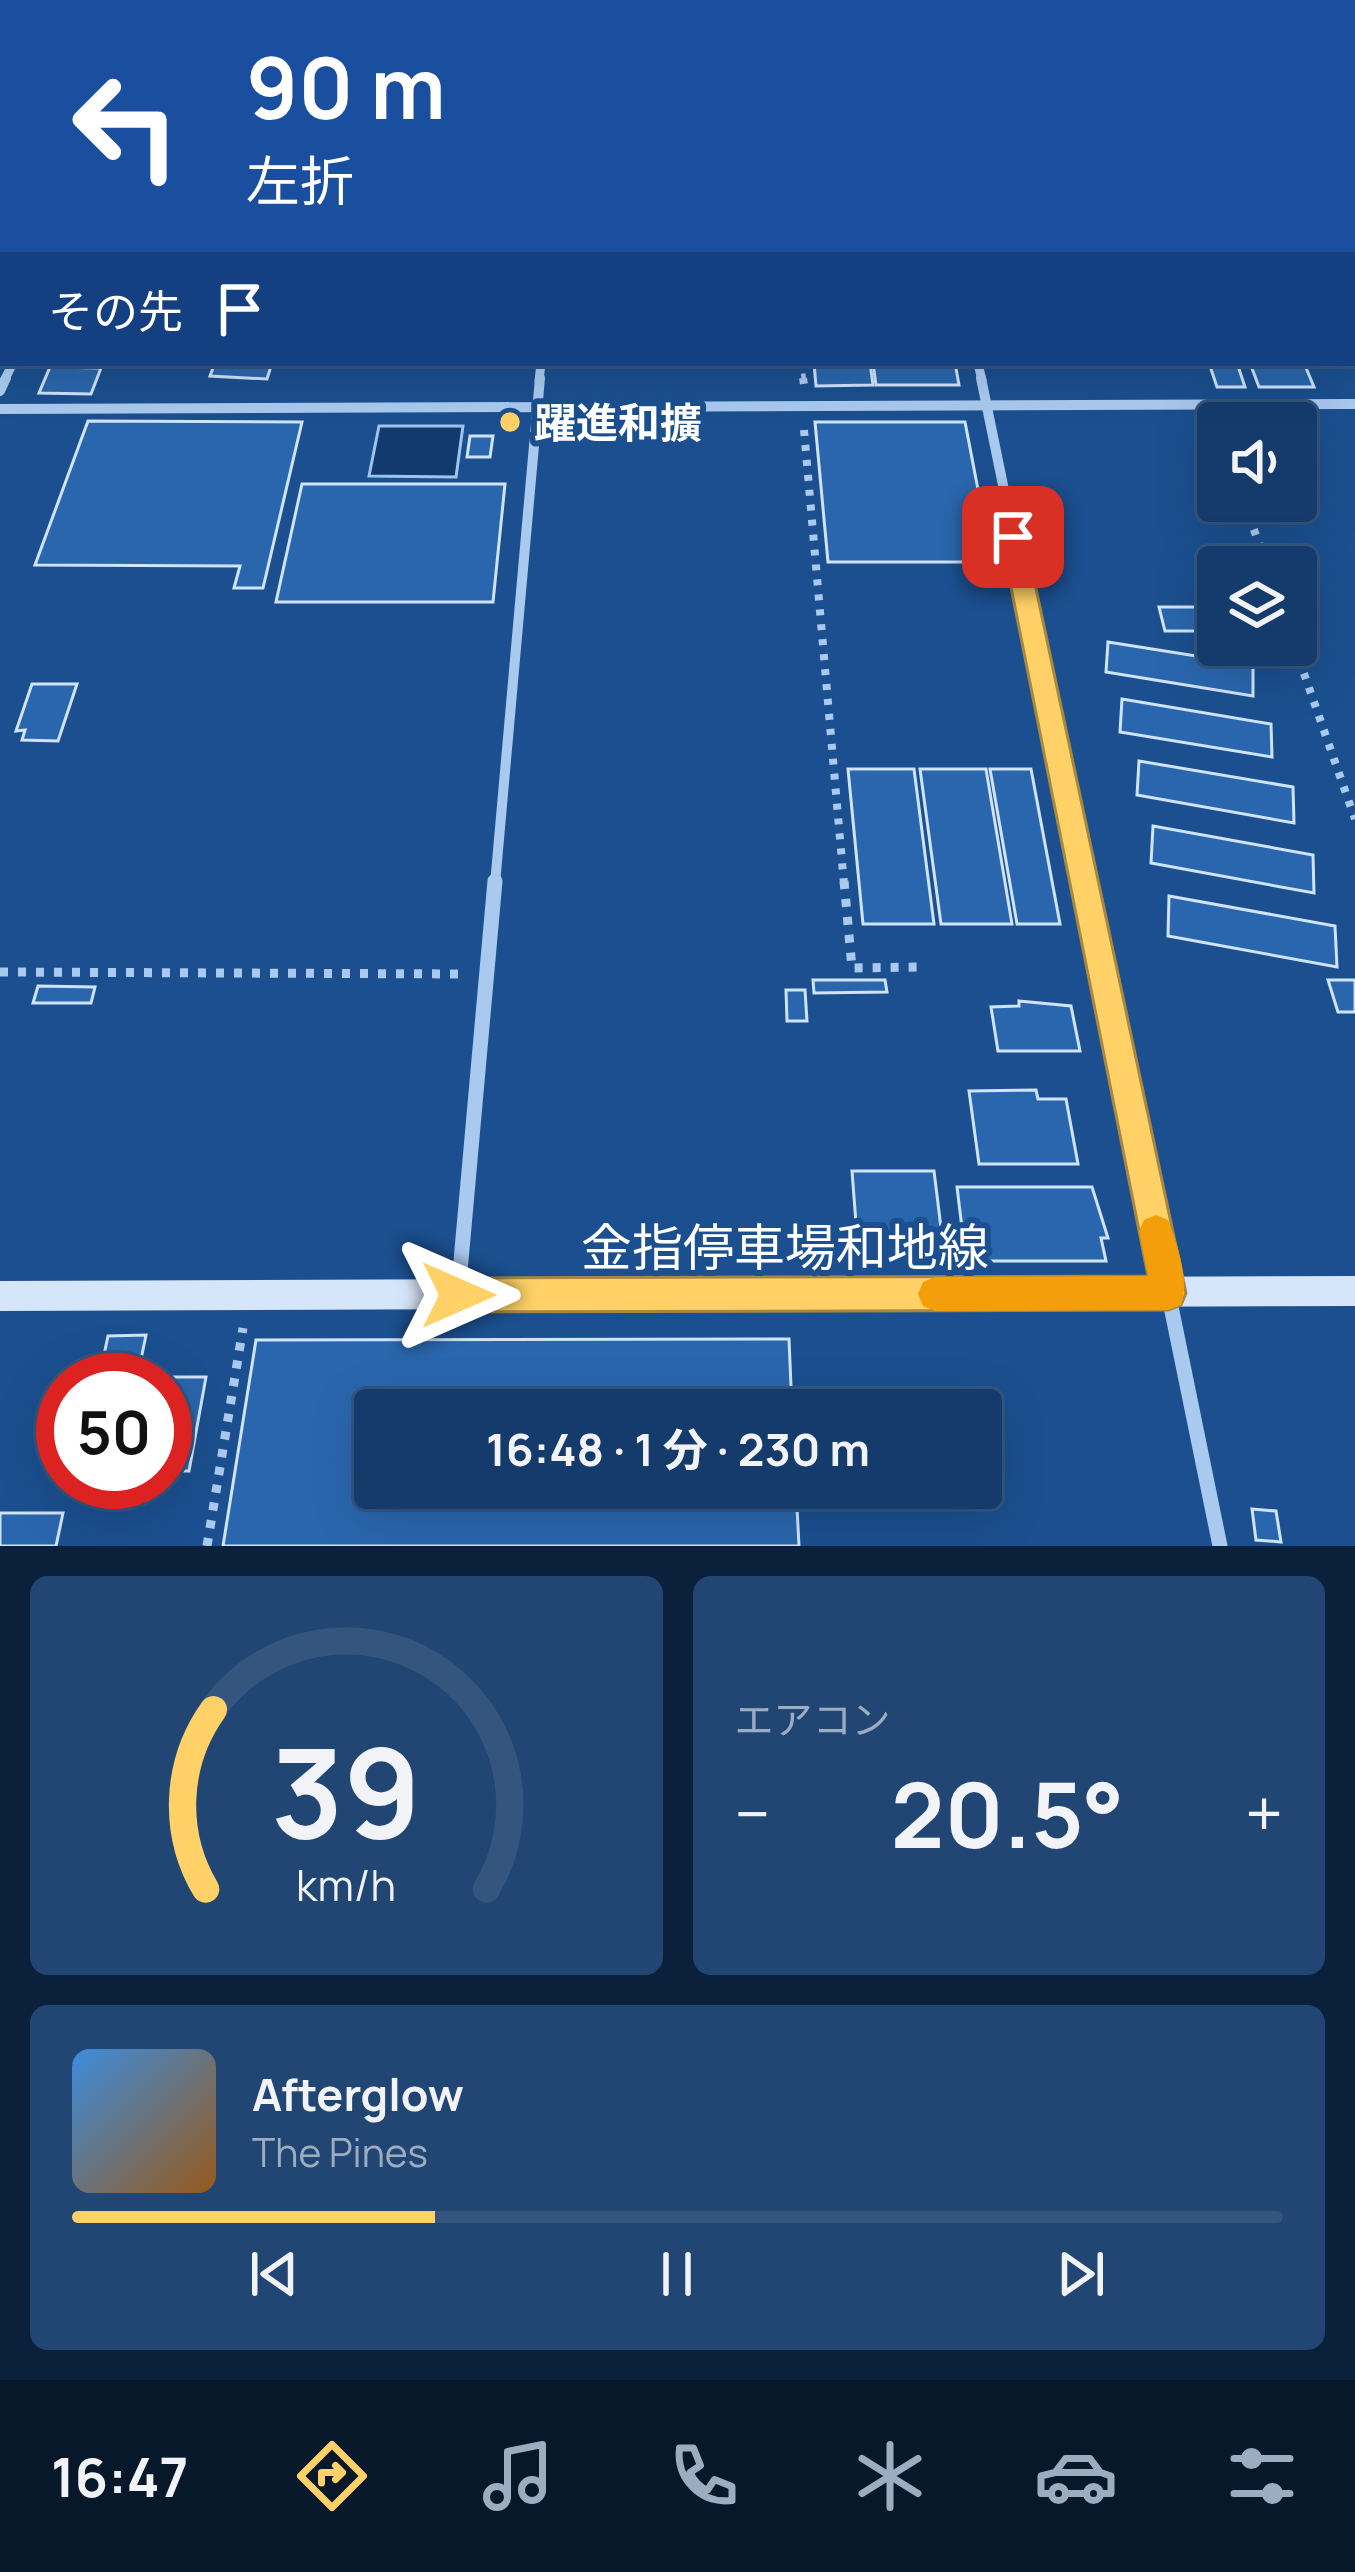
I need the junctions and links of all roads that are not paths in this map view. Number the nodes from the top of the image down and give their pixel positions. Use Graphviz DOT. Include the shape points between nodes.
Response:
graph roads {
  1 [pos="541,366"];
  2 [pos="979,366"];
  3 [pos="1355,404"];
  4 [pos="986,406"];
  5 [pos="536,407"];
  6 [pos="0,409"];
  7 [pos="1355,1291"];
  8 [pos="1168,1293"];
  9 [pos="458,1295"];
  10 [pos="0,1296"];
  11 [pos="1220,1546"];
  1 -- 5 [label="street"];
  2 -- 4 [label="street"];
  3 -- 4 [label="street"];
  4 -- 5 [label="street"];
  4 -- 8 [label="street"];
  5 -- 6 [label="street"];
  5 -- 9 [label="street"];
  7 -- 8 [label="main road, 金指停車場和地線"];
  8 -- 9 [label="main road, 金指停車場和地線"];
  8 -- 11 [label="street"];
  9 -- 10 [label="main road, 金指停車場和地線"];
}
